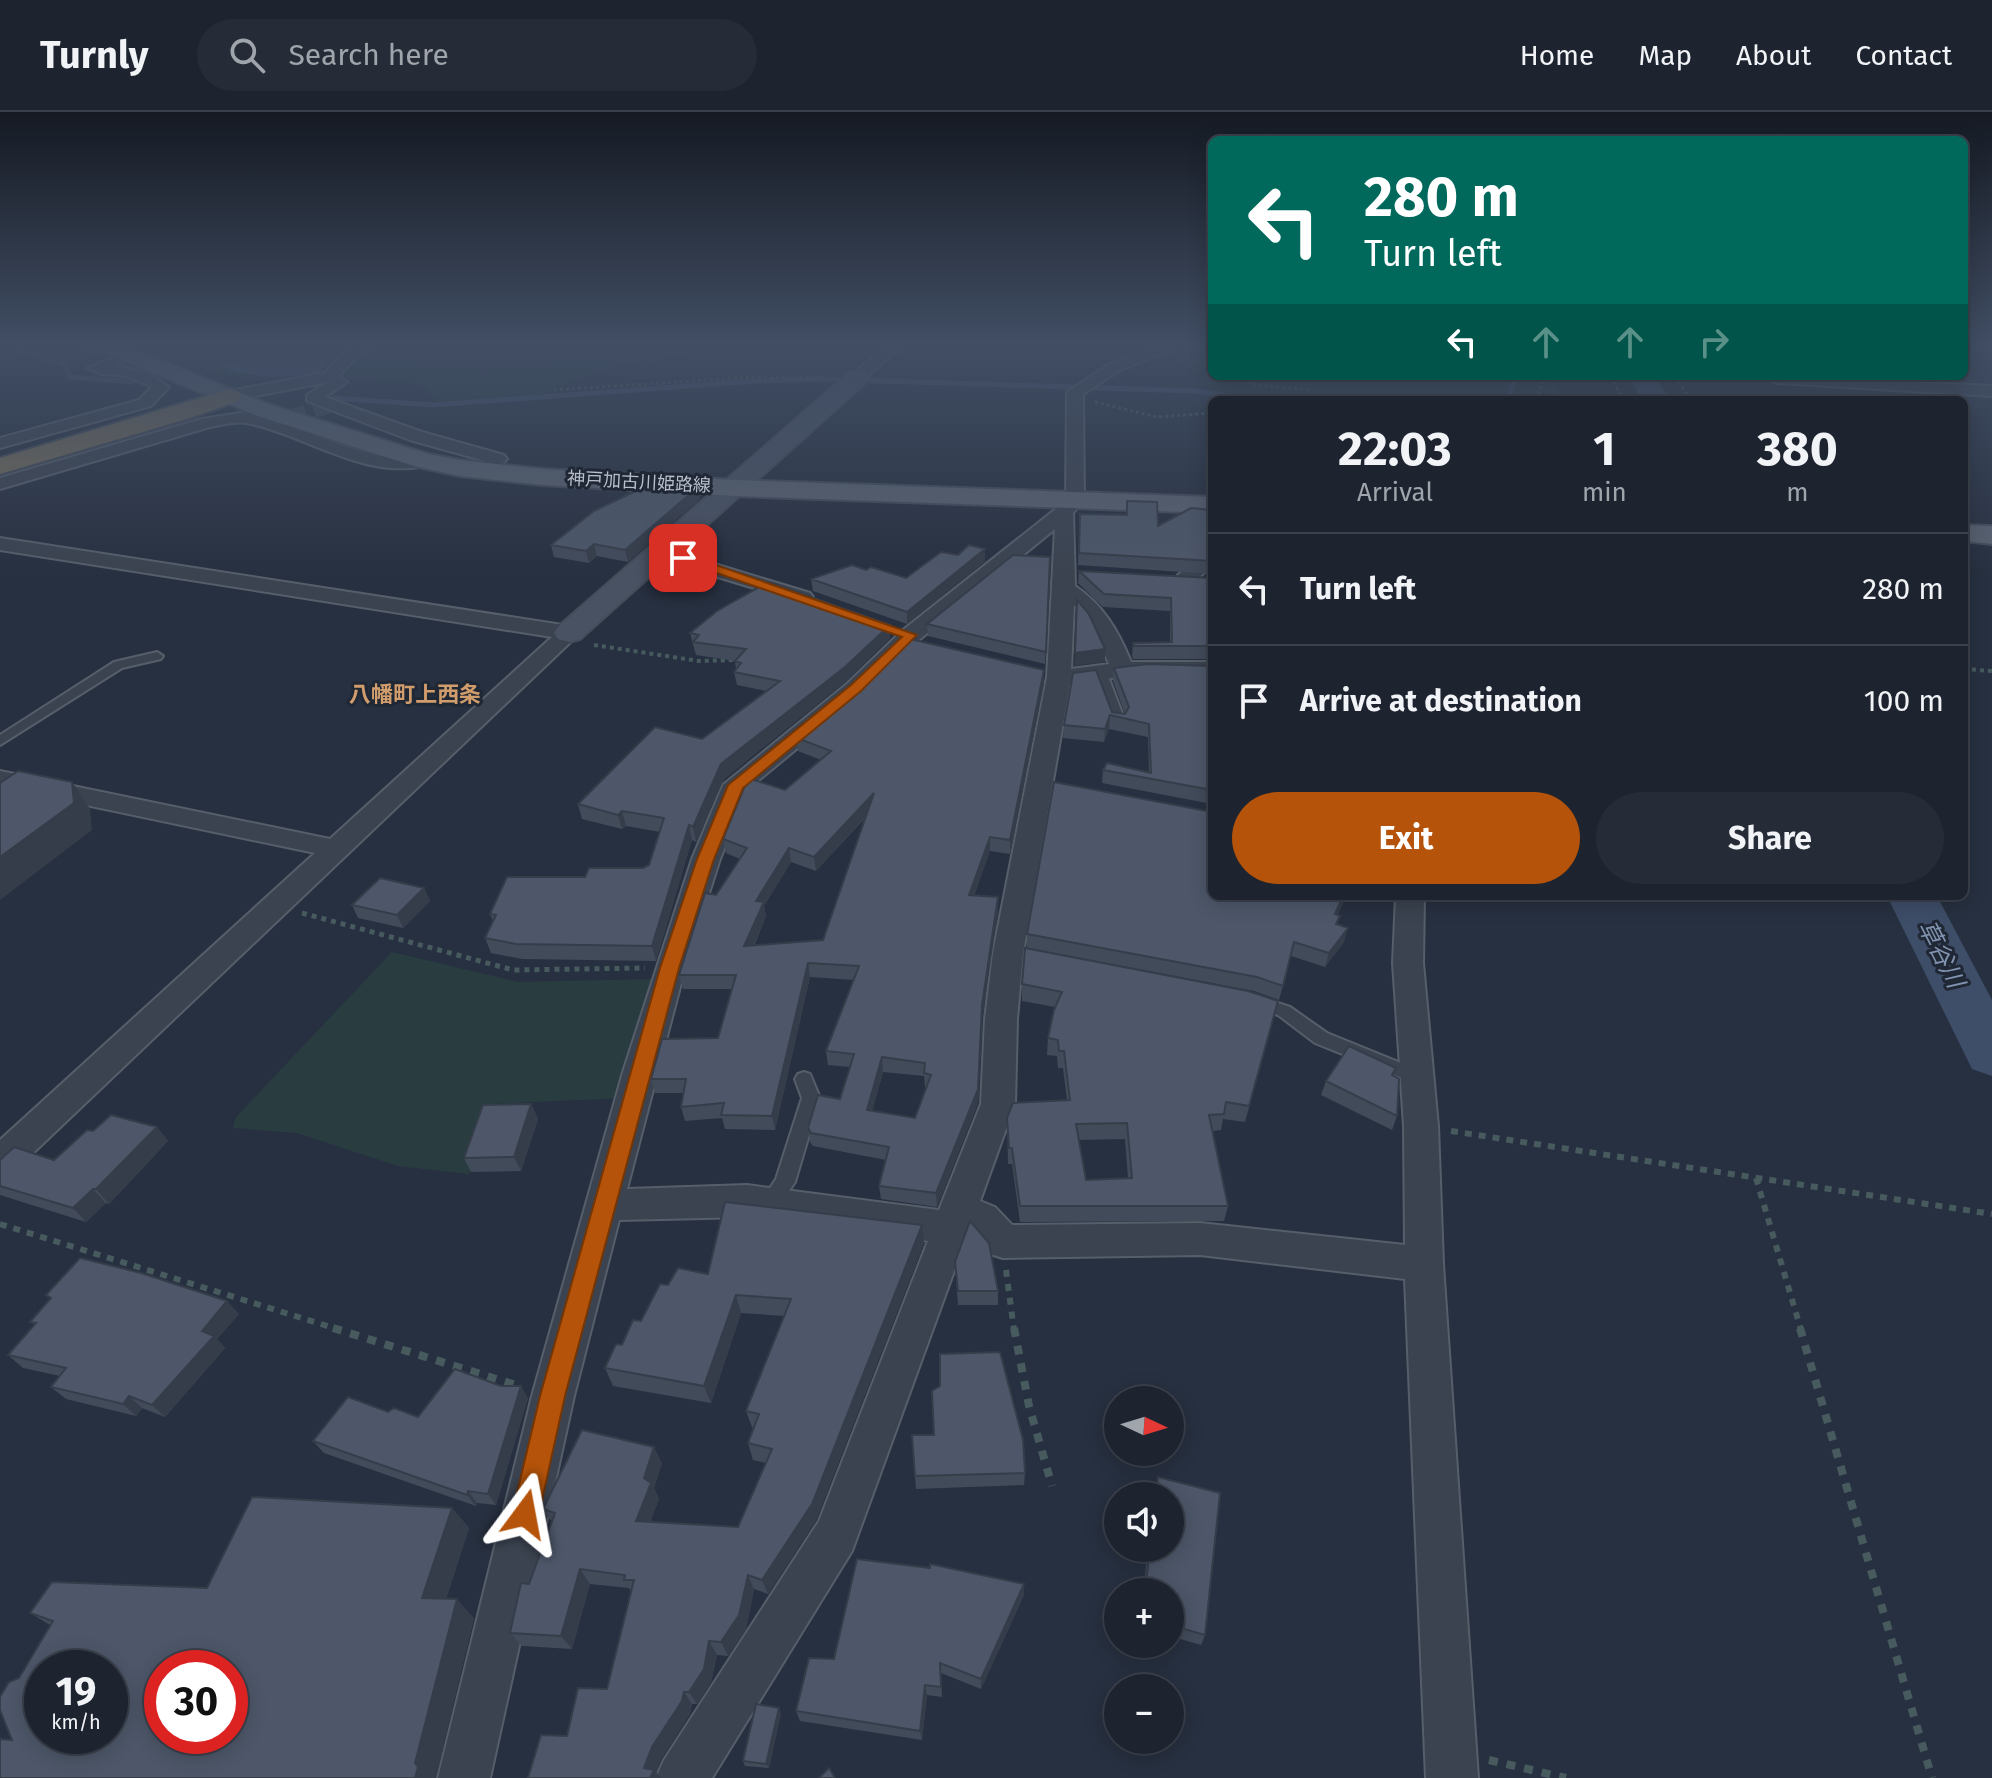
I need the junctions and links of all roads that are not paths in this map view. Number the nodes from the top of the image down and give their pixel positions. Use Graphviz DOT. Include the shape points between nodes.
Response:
graph roads {
  1 [pos="77,422"];
  2 [pos="156,422"];
  3 [pos="210,422"];
  4 [pos="259,422"];
  5 [pos="298,422"];
  6 [pos="377,422"];
  7 [pos="809,422"];
  8 [pos="1074,422"];
  9 [pos="0,443"];
  10 [pos="423,461"];
  11 [pos="484,471"];
  12 [pos="2,473"];
  13 [pos="736,488"];
  14 [pos="1208,505"];
  15 [pos="1069,506"];
  16 [pos="1968,533"];
  17 [pos="1992,535"];
  18 [pos="0,544"];
  19 [pos="659,553"];
  20 [pos="1208,559"];
  21 [pos="1070,579"];
  22 [pos="1208,582"];
  23 [pos="829,606"];
  24 [pos="901,634"];
  25 [pos="565,636"];
  26 [pos="935,648"];
  27 [pos="157,656"];
  28 [pos="1208,667"];
  29 [pos="1111,670"];
  30 [pos="1051,675"];
  31 [pos="1119,721"];
  32 [pos="0,741"];
  33 [pos="0,779"];
  34 [pos="1041,782"];
  35 [pos="1072,788"];
  36 [pos="337,849"];
  37 [pos="1410,900"];
  38 [pos="1247,998"];
  39 [pos="1417,1077"];
  40 [pos="804,1079"];
  41 [pos="0,1162"];
  42 [pos="770,1203"];
  43 [pos="607,1205"];
  44 [pos="954,1219"];
  45 [pos="1424,1264"];
  46 [pos="1451,1764"];
  47 [pos="464,1778"];
  48 [pos="682,1778"];
  1 -- 9 [label="street"];
  2 -- 12 [label="highway"];
  3 -- 12 [label="street"];
  4 -- 10 [label="street" via="355,456 396,465"];
  5 -- 10 [label="main road, 神戸加古川姫路線"];
  6 -- 11 [label="street" via="498,459"];
  7 -- 13 [label="street"];
  8 -- 15 [label="street"];
  10 -- 11 [label="main road, 神戸加古川姫路線"];
  11 -- 13 [label="main road, 神戸加古川姫路線"];
  13 -- 15 [label="main road, 神戸加古川姫路線"];
  13 -- 19 [label="street"];
  14 -- 15 [label="main road, 神戸加古川姫路線"];
  15 -- 21 [label="street"];
  15 -- 24 [label="street"];
  16 -- 17 [label="main road"];
  18 -- 25 [label="street"];
  19 -- 23 [label="street"];
  19 -- 25 [label="street"];
  20 -- 22 [label="street" via="1178,578"];
  21 -- 29 [label="street" via="1112,642"];
  21 -- 30 [label="street"];
  24 -- 26 [label="street"];
  24 -- 43 [label="street" via="856,688 736,785 670,968"];
  25 -- 36 [label="street"];
  27 -- 32 [label="lane" via="118,665"];
  28 -- 29 [label="street"];
  29 -- 30 [label="street"];
  29 -- 31 [label="lane"];
  30 -- 34 [label="street"];
  33 -- 36 [label="street"];
  34 -- 35 [label="street"];
  34 -- 44 [label="street" via="998,1104"];
  36 -- 41 [label="street"];
  37 -- 39 [label="street" via="1408,963"];
  38 -- 39 [label="lane" via="1284,1011 1321,1038"];
  39 -- 45 [label="street"];
  40 -- 42 [label="lane" via="811,1098 785,1182"];
  42 -- 43 [label="street"];
  42 -- 44 [label="street"];
  43 -- 47 [label="street" via="553,1396"];
  44 -- 45 [label="street" via="982,1218 1003,1242 1200,1239"];
  44 -- 48 [label="street" via="836,1535"];
  45 -- 46 [label="street"];
}
